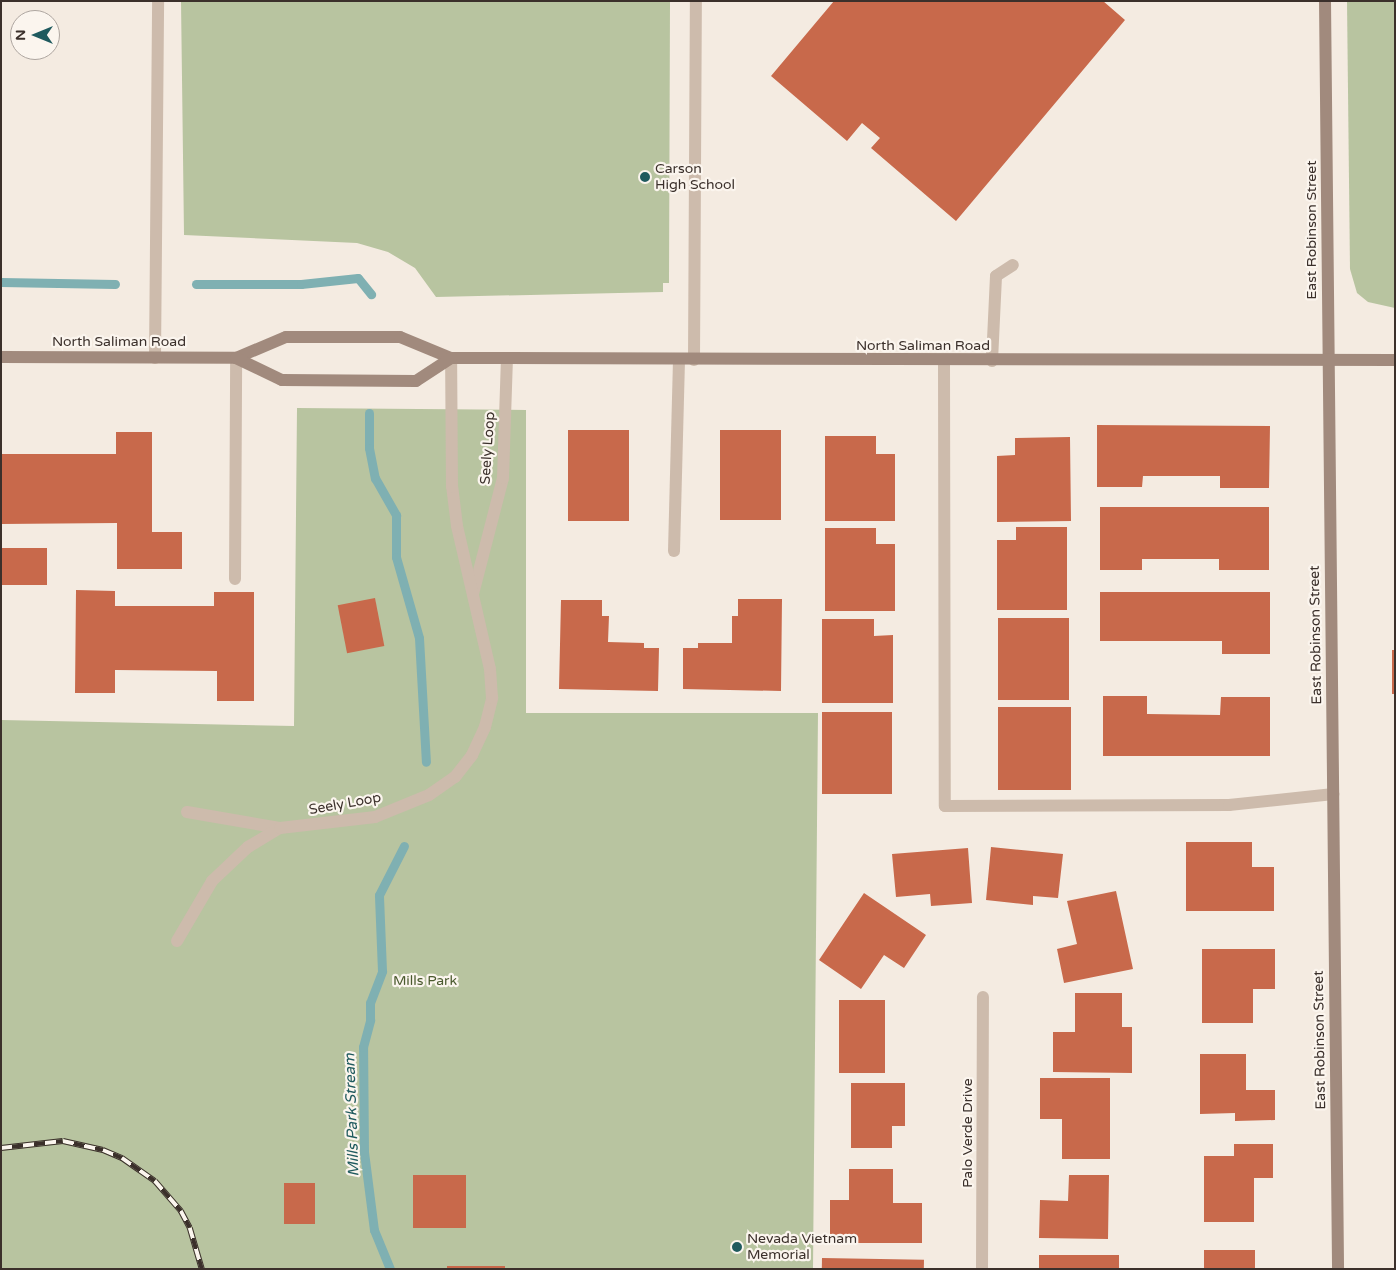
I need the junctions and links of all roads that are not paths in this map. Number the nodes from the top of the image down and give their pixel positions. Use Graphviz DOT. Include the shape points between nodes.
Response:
graph roads {
  1 [pos="158,1"];
  2 [pos="696,1"];
  3 [pos="1325,1"];
  4 [pos="1013,265"];
  5 [pos="1,357"];
  6 [pos="155,358"];
  7 [pos="236,358"];
  8 [pos="451,358"];
  9 [pos="507,358"];
  10 [pos="679,359"];
  11 [pos="694,360"];
  12 [pos="1329,360"];
  13 [pos="1395,360"];
  14 [pos="944,361"];
  15 [pos="992,362"];
  16 [pos="674,551"];
  17 [pos="235,579"];
  18 [pos="472,597"];
  19 [pos="1333,794"];
  20 [pos="188,812"];
  21 [pos="280,828"];
  22 [pos="177,941"];
  23 [pos="983,997"];
  24 [pos="982,1269"];
  25 [pos="1338,1269"];
  1 -- 6 [label="street"];
  2 -- 11 [label="street"];
  3 -- 12 [label="main road, East Robinson Street"];
  4 -- 15 [label="street" via="996,276"];
  5 -- 6 [label="main road, North Saliman Road"];
  6 -- 7 [label="main road, North Saliman Road"];
  7 -- 8 [label="main road, North Saliman Road" via="286,337 400,337"];
  7 -- 8 [label="main road, North Saliman Road" via="282,380 399,381 416,381"];
  7 -- 17 [label="street"];
  8 -- 9 [label="main road, North Saliman Road"];
  8 -- 18 [label="street, Seely Loop" via="452,487"];
  9 -- 10 [label="main road, North Saliman Road"];
  9 -- 18 [label="street, Seely Loop" via="503,478"];
  10 -- 11 [label="main road, North Saliman Road"];
  10 -- 16 [label="street"];
  11 -- 14 [label="main road, North Saliman Road"];
  12 -- 13 [label="main road, North Saliman Road"];
  12 -- 15 [label="main road, North Saliman Road"];
  12 -- 19 [label="main road, East Robinson Street"];
  14 -- 15 [label="main road, North Saliman Road"];
  14 -- 19 [label="street" via="945,806 1229,805"];
  18 -- 21 [label="street, Seely Loop" via="486,646 492,698 479,741 459,772 429,795 382,815"];
  19 -- 25 [label="main road, East Robinson Street"];
  20 -- 21 [label="street, Seely Loop"];
  21 -- 22 [label="street, Seely Loop" via="248,847 212,881"];
  23 -- 24 [label="street, Palo Verde Drive"];
}
